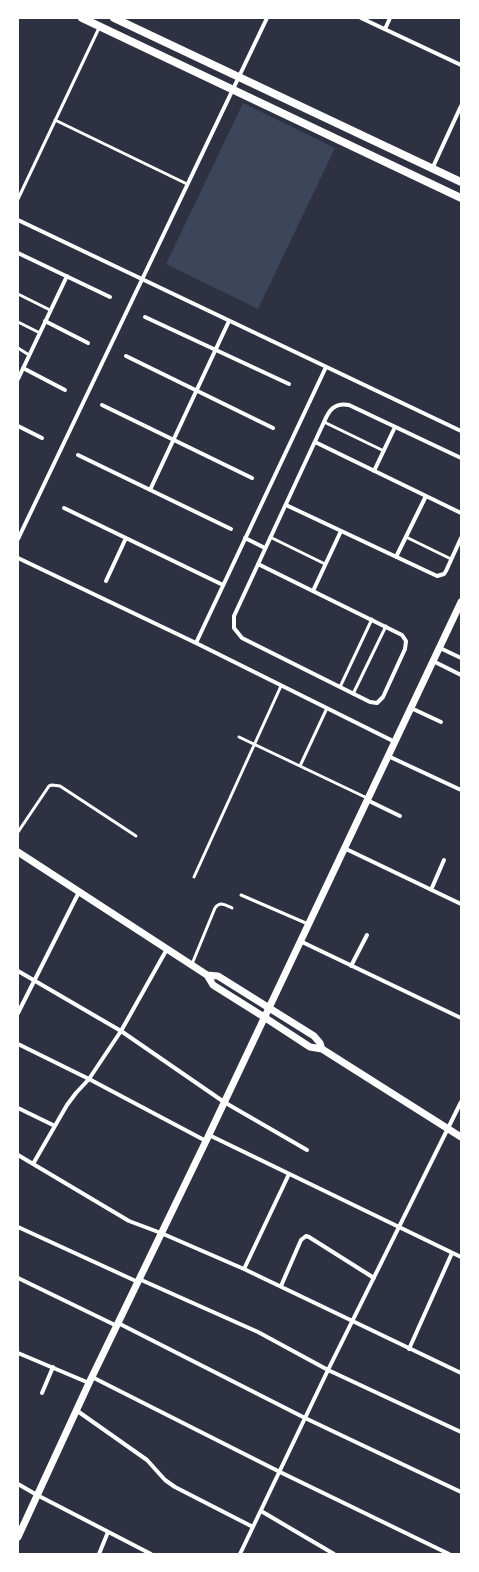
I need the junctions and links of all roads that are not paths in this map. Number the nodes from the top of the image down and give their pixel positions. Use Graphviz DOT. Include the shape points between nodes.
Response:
graph roads {
  1 [pos="82,18"];
  2 [pos="114,18"];
  3 [pos="267,18"];
  4 [pos="361,18"];
  5 [pos="390,18"];
  6 [pos="100,26"];
  7 [pos="385,29"];
  8 [pos="461,65"];
  9 [pos="239,77"];
  10 [pos="233,90"];
  11 [pos="461,106"];
  12 [pos="55,120"];
  13 [pos="432,169"];
  14 [pos="461,182"];
  15 [pos="188,184"];
  16 [pos="461,198"];
  17 [pos="18,199"];
  18 [pos="18,220"];
  19 [pos="18,252"];
  20 [pos="67,276"];
  21 [pos="142,279"];
  22 [pos="18,294"];
  23 [pos="110,297"];
  24 [pos="50,310"];
  25 [pos="145,317"];
  26 [pos="45,321"];
  27 [pos="229,321"];
  28 [pos="18,322"];
  29 [pos="40,333"];
  30 [pos="88,342"];
  31 [pos="18,348"];
  32 [pos="216,350"];
  33 [pos="30,354"];
  34 [pos="126,356"];
  35 [pos="326,367"];
  36 [pos="23,368"];
  37 [pos="18,379"];
  38 [pos="289,384"];
  39 [pos="65,390"];
  40 [pos="196,390"];
  41 [pos="102,405"];
  42 [pos="324,422"];
  43 [pos="18,426"];
  44 [pos="395,427"];
  45 [pos="273,428"];
  46 [pos="461,431"];
  47 [pos="42,438"];
  48 [pos="173,440"];
  49 [pos="315,442"];
  50 [pos="384,451"];
  51 [pos="78,455"];
  52 [pos="461,458"];
  53 [pos="374,471"];
  54 [pos="252,478"];
  55 [pos="150,490"];
  56 [pos="426,496"];
  57 [pos="286,505"];
  58 [pos="64,508"];
  59 [pos="461,513"];
  60 [pos="231,529"];
  61 [pos="340,531"];
  62 [pos="270,537"];
  63 [pos="406,537"];
  64 [pos="126,538"];
  65 [pos="245,538"];
  66 [pos="461,538"];
  67 [pos="18,539"];
  68 [pos="265,548"];
  69 [pos="396,557"];
  70 [pos="18,558"];
  71 [pos="451,559"];
  72 [pos="258,564"];
  73 [pos="325,564"];
  74 [pos="106,581"];
  75 [pos="223,585"];
  76 [pos="313,591"];
  77 [pos="461,602"];
  78 [pos="372,619"];
  79 [pos="386,626"];
  80 [pos="196,643"];
  81 [pos="440,648"];
  82 [pos="461,658"];
  83 [pos="433,661"];
  84 [pos="461,675"];
  85 [pos="281,686"];
  86 [pos="340,687"];
  87 [pos="354,694"];
  88 [pos="327,708"];
  89 [pos="411,708"];
  90 [pos="441,722"];
  91 [pos="239,738"];
  92 [pos="395,742"];
  93 [pos="254,745"];
  94 [pos="388,756"];
  95 [pos="300,766"];
  96 [pos="461,790"];
  97 [pos="368,799"];
  98 [pos="400,816"];
  99 [pos="18,832"];
  100 [pos="136,836"];
  101 [pos="344,848"];
  102 [pos="18,852"];
  103 [pos="444,860"];
  104 [pos="194,877"];
  105 [pos="431,890"];
  106 [pos="79,892"];
  107 [pos="241,895"];
  108 [pos="461,904"];
  109 [pos="232,908"];
  110 [pos="308,924"];
  111 [pos="367,935"];
  112 [pos="300,941"];
  113 [pos="166,949"];
  114 [pos="191,965"];
  115 [pos="352,966"];
  116 [pos="18,971"];
  117 [pos="207,975"];
  118 [pos="34,980"];
  119 [pos="269,1007"];
  120 [pos="18,1013"];
  121 [pos="264,1017"];
  122 [pos="461,1018"];
  123 [pos="121,1031"];
  124 [pos="18,1044"];
  125 [pos="322,1049"];
  126 [pos="89,1079"];
  127 [pos="224,1102"];
  128 [pos="461,1102"];
  129 [pos="18,1108"];
  130 [pos="55,1126"];
  131 [pos="449,1129"];
  132 [pos="461,1137"];
  133 [pos="208,1138"];
  134 [pos="307,1150"];
  135 [pos="18,1155"];
  136 [pos="33,1164"];
  137 [pos="289,1174"];
  138 [pos="18,1227"];
  139 [pos="400,1227"];
  140 [pos="161,1233"];
  141 [pos="452,1253"];
  142 [pos="461,1257"];
  143 [pos="244,1269"];
  144 [pos="18,1278"];
  145 [pos="374,1278"];
  146 [pos="138,1281"];
  147 [pos="281,1286"];
  148 [pos="352,1321"];
  149 [pos="117,1324"];
  150 [pos="409,1349"];
  151 [pos="18,1353"];
  152 [pos="53,1367"];
  153 [pos="328,1370"];
  154 [pos="461,1373"];
  155 [pos="91,1380"];
  156 [pos="42,1393"];
  157 [pos="76,1410"];
  158 [pos="305,1418"];
  159 [pos="461,1432"];
  160 [pos="280,1472"];
  161 [pos="18,1484"];
  162 [pos="461,1492"];
  163 [pos="37,1495"];
  164 [pos="261,1511"];
  165 [pos="253,1527"];
  166 [pos="108,1532"];
  167 [pos="18,1537"];
  168 [pos="99,1554"];
  169 [pos="151,1554"];
  170 [pos="240,1554"];
  171 [pos="334,1554"];
  172 [pos="450,1554"];
  1 -- 6 [label="main road"];
  2 -- 9 [label="main road"];
  3 -- 9 [label="street"];
  4 -- 7 [label="street"];
  5 -- 7 [label="street"];
  6 -- 10 [label="main road"];
  6 -- 12 [label="lane"];
  7 -- 8 [label="street"];
  9 -- 10 [label="street"];
  9 -- 13 [label="main road"];
  10 -- 15 [label="street"];
  10 -- 16 [label="main road"];
  11 -- 13 [label="street"];
  12 -- 15 [label="lane"];
  12 -- 17 [label="lane"];
  13 -- 14 [label="main road"];
  15 -- 21 [label="street"];
  18 -- 21 [label="street"];
  19 -- 20 [label="street"];
  20 -- 23 [label="street"];
  20 -- 24 [label="street"];
  21 -- 27 [label="street"];
  21 -- 67 [label="street"];
  22 -- 24 [label="lane"];
  24 -- 26 [label="street"];
  25 -- 32 [label="street"];
  26 -- 29 [label="street"];
  26 -- 30 [label="street"];
  27 -- 32 [label="street"];
  27 -- 35 [label="street"];
  28 -- 29 [label="lane"];
  29 -- 33 [label="street"];
  31 -- 33 [label="lane"];
  32 -- 38 [label="street"];
  32 -- 40 [label="street"];
  33 -- 36 [label="street"];
  34 -- 40 [label="street"];
  35 -- 46 [label="street"];
  35 -- 65 [label="street"];
  36 -- 37 [label="street"];
  36 -- 39 [label="street"];
  40 -- 45 [label="street"];
  40 -- 48 [label="street"];
  41 -- 48 [label="street"];
  42 -- 44 [label="street" via="331,409 344,404"];
  42 -- 49 [label="street"];
  42 -- 50 [label="lane"];
  43 -- 47 [label="street"];
  44 -- 50 [label="street"];
  44 -- 52 [label="street"];
  48 -- 54 [label="street"];
  48 -- 55 [label="street"];
  49 -- 53 [label="street"];
  49 -- 57 [label="street"];
  50 -- 53 [label="street"];
  51 -- 55 [label="street"];
  53 -- 56 [label="street"];
  55 -- 60 [label="street"];
  56 -- 59 [label="street"];
  56 -- 63 [label="street"];
  57 -- 61 [label="street"];
  57 -- 62 [label="street"];
  58 -- 64 [label="street"];
  61 -- 69 [label="street"];
  61 -- 73 [label="street"];
  62 -- 68 [label="street"];
  62 -- 73 [label="lane"];
  63 -- 69 [label="street"];
  63 -- 71 [label="lane"];
  64 -- 74 [label="street"];
  64 -- 75 [label="street"];
  65 -- 68 [label="street"];
  65 -- 75 [label="street"];
  66 -- 71 [label="street"];
  68 -- 72 [label="street"];
  69 -- 71 [label="street" via="437,576 444,574"];
  70 -- 80 [label="street"];
  72 -- 76 [label="street"];
  72 -- 86 [label="street" via="234,616 236,632 242,638"];
  73 -- 76 [label="street"];
  75 -- 80 [label="street"];
  76 -- 78 [label="street"];
  77 -- 81 [label="street"];
  78 -- 79 [label="street"];
  78 -- 86 [label="lane"];
  79 -- 87 [label="lane"];
  79 -- 87 [label="street" via="402,635 406,645 383,698 377,703 372,703"];
  80 -- 85 [label="street"];
  81 -- 82 [label="street"];
  81 -- 83 [label="street"];
  83 -- 84 [label="street"];
  83 -- 89 [label="street"];
  85 -- 88 [label="street"];
  85 -- 93 [label="lane"];
  86 -- 87 [label="street"];
  88 -- 92 [label="street"];
  88 -- 95 [label="lane"];
  89 -- 90 [label="street"];
  89 -- 92 [label="street"];
  91 -- 93 [label="lane"];
  92 -- 94 [label="street"];
  93 -- 95 [label="lane"];
  93 -- 104 [label="lane"];
  94 -- 96 [label="street"];
  94 -- 97 [label="street"];
  95 -- 97 [label="lane"];
  97 -- 98 [label="street"];
  97 -- 101 [label="street"];
  99 -- 100 [label="lane" via="49,786 56,785"];
  101 -- 105 [label="street"];
  101 -- 110 [label="street"];
  102 -- 106 [label="street"];
  103 -- 105 [label="street"];
  105 -- 108 [label="street"];
  106 -- 113 [label="street"];
  106 -- 118 [label="street"];
  107 -- 110 [label="lane"];
  109 -- 114 [label="lane" via="220,904 215,908"];
  110 -- 112 [label="street"];
  111 -- 115 [label="street"];
  112 -- 115 [label="street"];
  112 -- 119 [label="street"];
  113 -- 114 [label="street"];
  113 -- 123 [label="street"];
  114 -- 117 [label="street"];
  115 -- 122 [label="street"];
  116 -- 118 [label="street"];
  117 -- 119 [label="street" via="218,976"];
  117 -- 121 [label="street" via="213,984"];
  118 -- 120 [label="street"];
  118 -- 123 [label="street"];
  119 -- 121 [label="street"];
  119 -- 125 [label="street" via="314,1036"];
  121 -- 125 [label="street" via="308,1045"];
  121 -- 127 [label="street"];
  123 -- 126 [label="street"];
  123 -- 127 [label="street"];
  124 -- 126 [label="street"];
  125 -- 131 [label="street"];
  126 -- 130 [label="street" via="67,1105"];
  126 -- 133 [label="street"];
  127 -- 133 [label="street"];
  127 -- 134 [label="street"];
  128 -- 131 [label="street"];
  129 -- 130 [label="street"];
  130 -- 136 [label="street"];
  131 -- 132 [label="street"];
  131 -- 139 [label="street"];
  133 -- 137 [label="street"];
  133 -- 140 [label="street"];
  135 -- 136 [label="street"];
  136 -- 140 [label="street" via="129,1222"];
  137 -- 139 [label="street"];
  137 -- 143 [label="street"];
  138 -- 146 [label="street"];
  139 -- 141 [label="street"];
  139 -- 145 [label="street"];
  140 -- 143 [label="street"];
  140 -- 146 [label="street"];
  141 -- 142 [label="street"];
  141 -- 150 [label="street"];
  143 -- 147 [label="street"];
  144 -- 149 [label="street"];
  145 -- 147 [label="street" via="306,1236 301,1240"];
  145 -- 148 [label="street"];
  146 -- 149 [label="street"];
  146 -- 153 [label="street" via="258,1332"];
  147 -- 148 [label="street"];
  148 -- 150 [label="street"];
  148 -- 153 [label="street"];
  149 -- 155 [label="street"];
  149 -- 158 [label="street"];
  150 -- 154 [label="street"];
  151 -- 152 [label="street"];
  152 -- 155 [label="street"];
  152 -- 156 [label="street"];
  153 -- 158 [label="street"];
  153 -- 159 [label="street"];
  155 -- 157 [label="street"];
  155 -- 160 [label="street"];
  157 -- 163 [label="street"];
  157 -- 165 [label="street" via="148,1460 165,1480 175,1487"];
  158 -- 160 [label="street"];
  158 -- 162 [label="street"];
  160 -- 164 [label="street"];
  160 -- 172 [label="street"];
  161 -- 163 [label="street"];
  163 -- 166 [label="street"];
  163 -- 167 [label="street"];
  164 -- 165 [label="street"];
  164 -- 171 [label="street"];
  165 -- 170 [label="street"];
  166 -- 168 [label="street"];
  166 -- 169 [label="street"];
}
